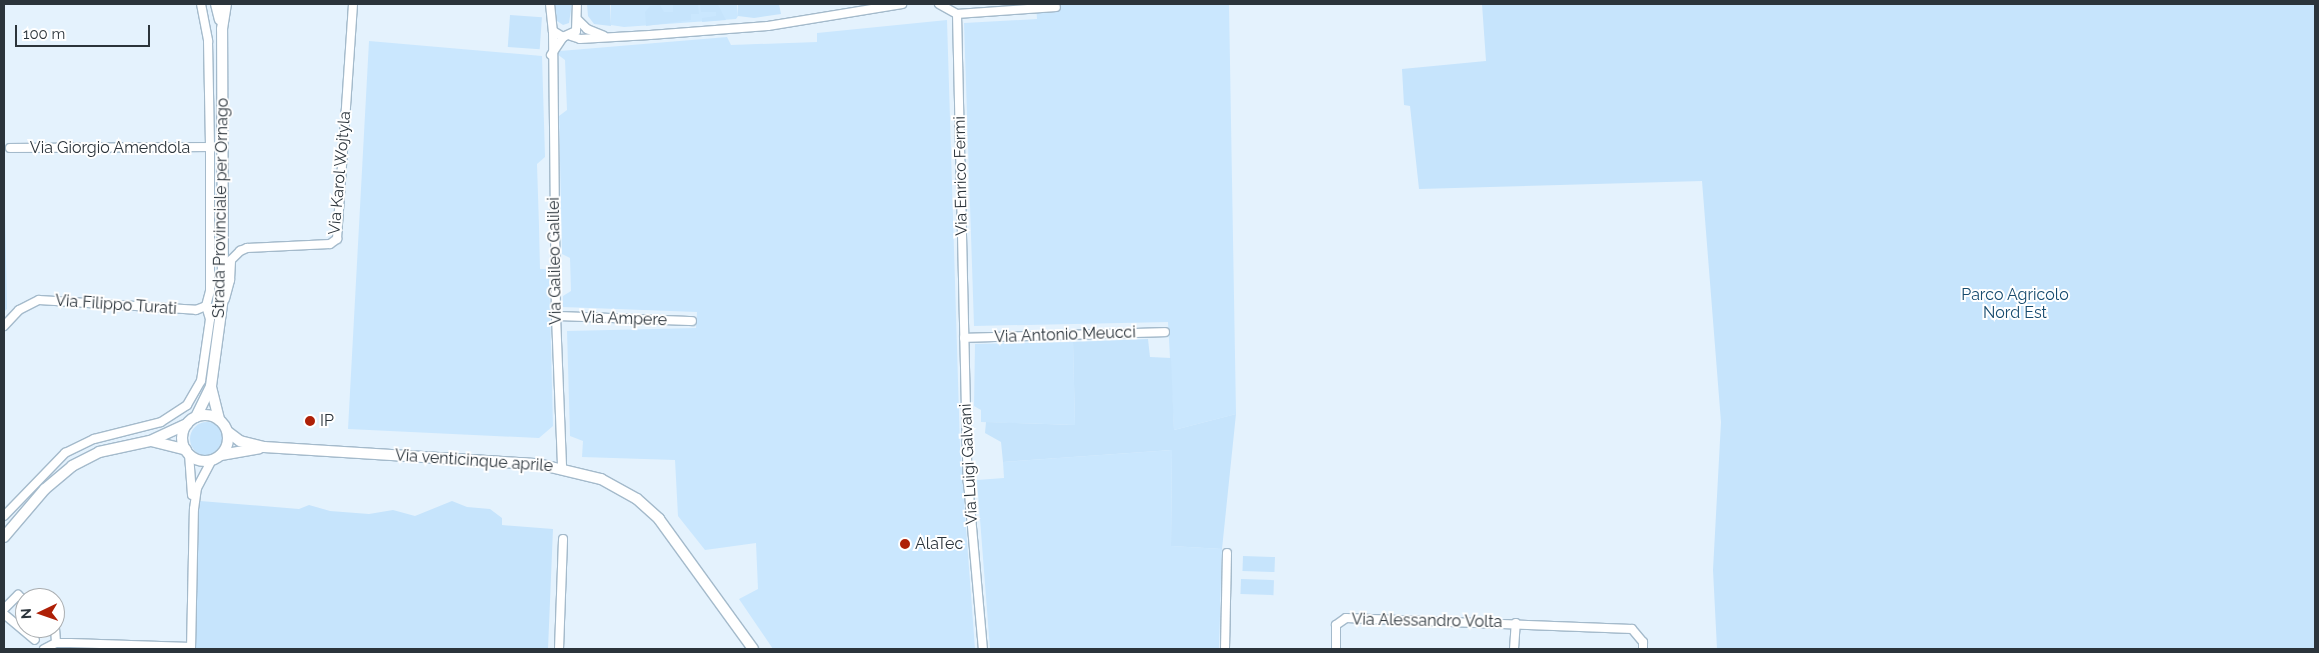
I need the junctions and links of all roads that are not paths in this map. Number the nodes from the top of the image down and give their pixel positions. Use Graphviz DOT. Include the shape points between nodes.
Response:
graph roads {
  1 [pos="202,4"];
  2 [pos="216,4"];
  3 [pos="226,4"];
  4 [pos="353,4"];
  5 [pos="550,4"];
  6 [pos="577,4"];
  7 [pos="902,4"];
  8 [pos="939,4"];
  9 [pos="1018,6"];
  10 [pos="1056,7"];
  11 [pos="957,14"];
  12 [pos="578,20"];
  13 [pos="222,29"];
  14 [pos="553,31"];
  15 [pos="567,36"];
  16 [pos="604,36"];
  17 [pos="551,55"];
  18 [pos="210,147"];
  19 [pos="10,148"];
  20 [pos="206,306"];
  21 [pos="221,311"];
  22 [pos="556,316"];
  23 [pos="692,321"];
  24 [pos="4,326"];
  25 [pos="1165,332"];
  26 [pos="964,338"];
  27 [pos="211,386"];
  28 [pos="196,417"];
  29 [pos="219,420"];
  30 [pos="187,424"];
  31 [pos="228,432"];
  32 [pos="150,441"];
  33 [pos="264,447"];
  34 [pos="188,452"];
  35 [pos="216,458"];
  36 [pos="562,467"];
  37 [pos="194,509"];
  38 [pos="4,516"];
  39 [pos="4,537"];
  40 [pos="563,539"];
  41 [pos="1227,553"];
  42 [pos="15,598"];
  43 [pos="4,609"];
  44 [pos="4,614"];
  45 [pos="1516,623"];
  46 [pos="56,638"];
  47 [pos="35,640"];
  48 [pos="56,643"];
  49 [pos="74,645"];
  50 [pos="191,648"];
  51 [pos="44,649"];
  52 [pos="559,649"];
  53 [pos="753,649"];
  54 [pos="983,649"];
  55 [pos="1224,649"];
  56 [pos="1336,649"];
  57 [pos="1514,649"];
  58 [pos="1643,649"];
  1 -- 18 [label="street" via="208,41"];
  2 -- 13 [label="street, Strada Provinciale per Ornago"];
  3 -- 13 [label="street, Strada Provinciale per Ornago"];
  4 -- 21 [label="street, Via Karol Wojtyla" via="337,239 330,244 247,248 231,260 230,280"];
  5 -- 14 [label="street, Via Galileo Galilei"];
  6 -- 12 [label="street"];
  7 -- 16 [label="street" via="768,26"];
  8 -- 11 [label="street"];
  9 -- 10 [label="street"];
  9 -- 11 [label="street"];
  11 -- 26 [label="street, Via Enrico Fermi"];
  12 -- 15 [label="street"];
  12 -- 16 [label="street" via="587,29"];
  13 -- 21 [label="street, Strada Provinciale per Ornago"];
  14 -- 15 [label="street"];
  14 -- 17 [label="street, Via Galileo Galilei"];
  15 -- 16 [label="street"];
  15 -- 17 [label="street"];
  17 -- 22 [label="street, Via Galileo Galilei"];
  18 -- 19 [label="street, Via Giorgio Amendola"];
  18 -- 20 [label="street" via="210,291"];
  20 -- 24 [label="street, Via Filippo Turati" via="196,310 39,300 19,310"];
  20 -- 38 [label="street" via="210,319 201,380 188,405 161,422 94,439 65,453"];
  21 -- 27 [label="street, Strada Provinciale per Ornago"];
  22 -- 23 [label="street, Via Ampere"];
  22 -- 36 [label="street, Via Galileo Galilei"];
  25 -- 26 [label="street, Via Antonio Meucci"];
  26 -- 54 [label="street, Via Luigi Galvani" via="968,482"];
  27 -- 28 [label="street, Strada Provinciale per Ornago"];
  27 -- 29 [label="street, Strada Provinciale per Ornago"];
  28 -- 29 [label="street" via="208,415"];
  28 -- 30 [label="street"];
  29 -- 31 [label="street"];
  30 -- 32 [label="street"];
  30 -- 34 [label="street" via="182,438"];
  31 -- 33 [label="street, Via venticinque aprile" via="240,442"];
  31 -- 35 [label="street" via="227,445"];
  32 -- 34 [label="street"];
  32 -- 39 [label="street" via="109,449 72,466 45,489"];
  33 -- 35 [label="street, Via venticinque aprile"];
  33 -- 36 [label="street, Via venticinque aprile"];
  34 -- 35 [label="street" via="199,460"];
  34 -- 37 [label="street"];
  35 -- 37 [label="street" via="197,488"];
  36 -- 53 [label="street, Via venticinque aprile" via="615,486 648,509 683,549"];
  37 -- 50 [label="street"];
  40 -- 52 [label="street"];
  41 -- 55 [label="street"];
  42 -- 43 [label="street"];
  44 -- 47 [label="street"];
  45 -- 56 [label="street, Via Alessandro Volta" via="1346,618 1336,625"];
  45 -- 57 [label="street, Via Alessandro Volta"];
  45 -- 58 [label="street, Via Alessandro Volta" via="1632,629 1643,642"];
  46 -- 48 [label="street"];
  48 -- 49 [label="street"];
  48 -- 51 [label="street"];
  49 -- 50 [label="street"];
}
